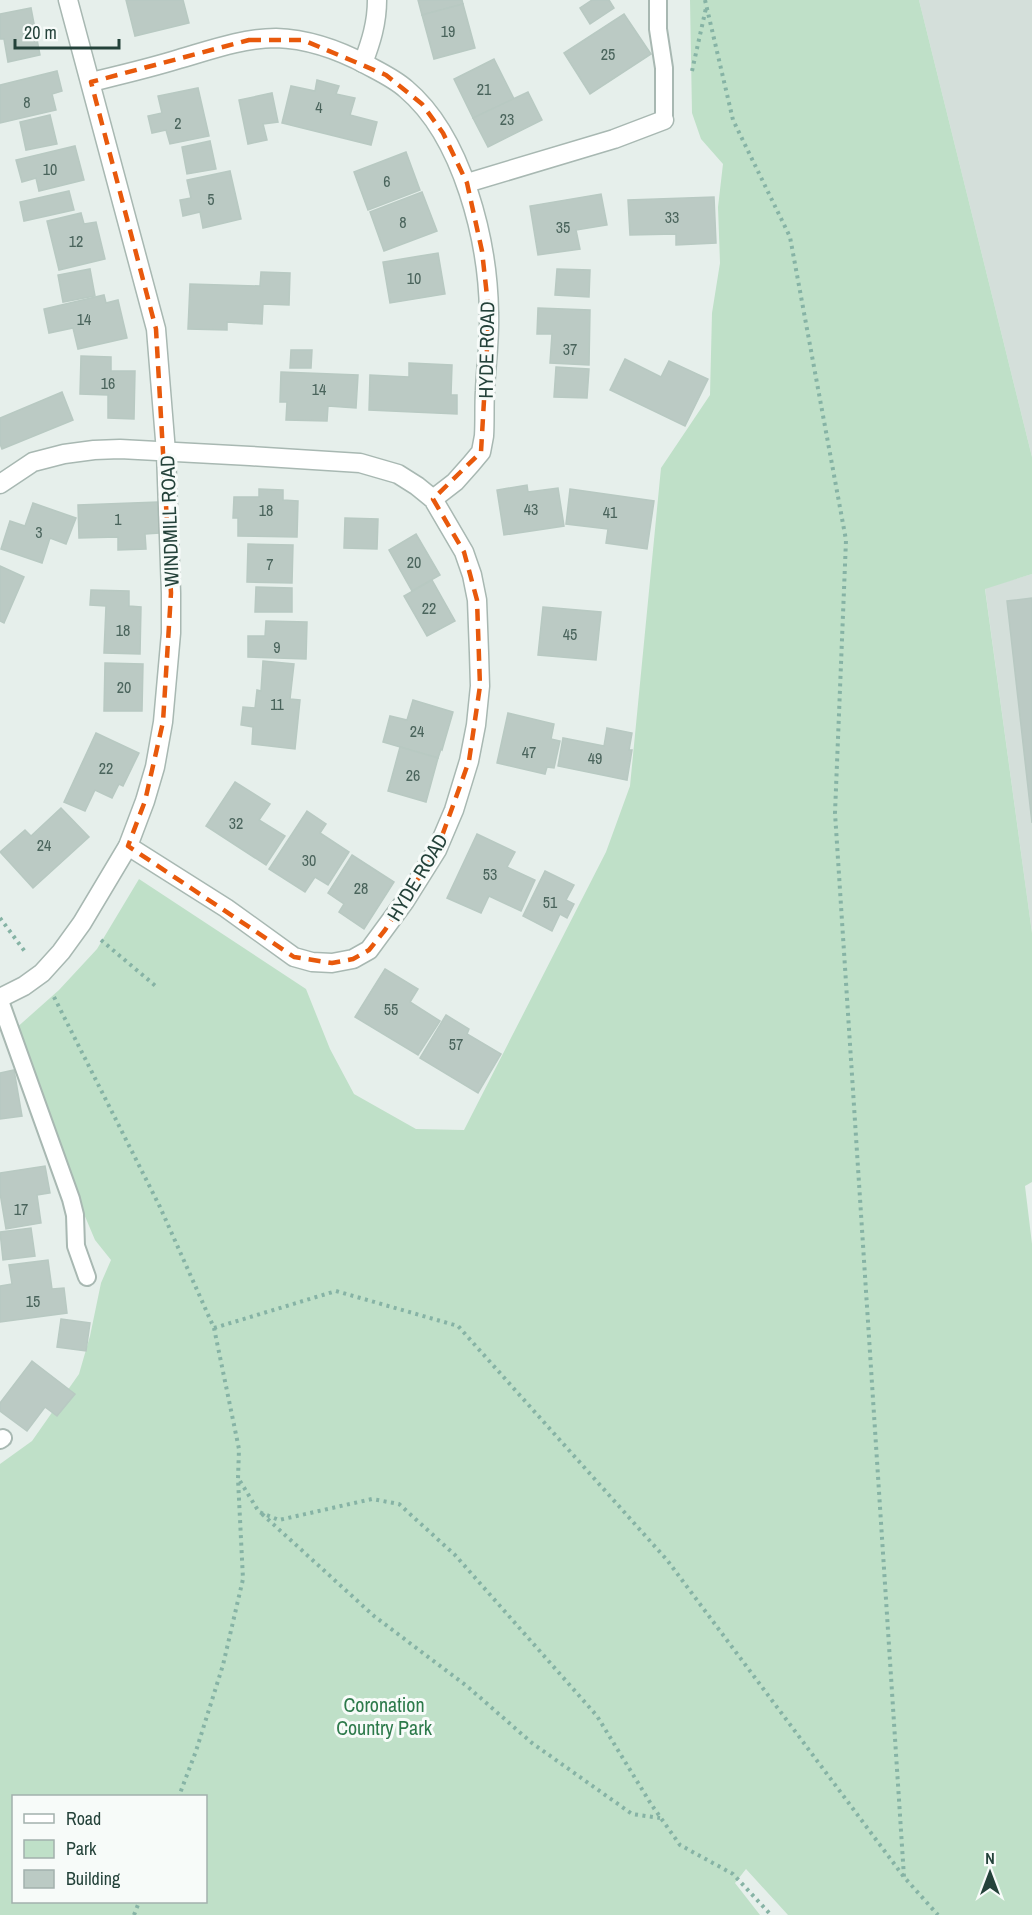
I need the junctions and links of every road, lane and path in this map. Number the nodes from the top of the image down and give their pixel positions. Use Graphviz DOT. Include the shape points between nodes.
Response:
graph roads {
  1 [pos="68,0"];
  2 [pos="377,0"];
  3 [pos="658,0"];
  4 [pos="705,0"];
  5 [pos="363,63"];
  6 [pos="91,82"];
  7 [pos="664,120"];
  8 [pos="467,183"];
  9 [pos="166,452"];
  10 [pos="0,484"];
  11 [pos="433,499"];
  12 [pos="128,846"];
  13 [pos="0,918"];
  14 [pos="82,923"];
  15 [pos="42,973"];
  16 [pos="158,988"];
  17 [pos="0,999"];
  18 [pos="87,1277"];
  19 [pos="214,1328"];
  20 [pos="238,1479"];
  21 [pos="260,1512"];
  22 [pos="180,1795"];
  23 [pos="661,1818"];
  24 [pos="903,1877"];
  25 [pos="771,1915"];
  26 [pos="938,1915"];
  1 -- 6 [label="street, WINDMILL ROAD"];
  2 -- 5 [label="street" via="377,17"];
  3 -- 7 [label="lane"];
  4 -- 24 [label="path" via="733,120 790,237 846,540 835,813"];
  5 -- 6 [label="street, HYDE ROAD" via="322,45 276,38 223,46"];
  5 -- 8 [label="street, HYDE ROAD" via="405,88 422,104 443,133"];
  6 -- 9 [label="street, WINDMILL ROAD" via="156,329"];
  7 -- 8 [label="street"];
  8 -- 11 [label="street, HYDE ROAD" via="482,251 489,314 484,436 481,452"];
  9 -- 10 [label="street, HYDE ROAD" via="111,449 64,454 33,462"];
  9 -- 11 [label="street, HYDE ROAD" via="360,463 398,474"];
  9 -- 12 [label="street, WINDMILL ROAD" via="171,633 164,712 155,767"];
  11 -- 12 [label="street, HYDE ROAD" via="464,552 477,600 480,686 476,726 454,810 437,850 369,950 332,963 294,957"];
  12 -- 14 [label="street, WINDMILL ROAD"];
  13 -- 15 [label="path"];
  14 -- 15 [label="street, WINDMILL ROAD"];
  14 -- 16 [label="path"];
  15 -- 17 [label="street, WINDMILL ROAD"];
  15 -- 19 [label="path" via="160,1207"];
  17 -- 18 [label="lane" via="72,1199 76,1246"];
  19 -- 20 [label="path" via="239,1449"];
  19 -- 24 [label="path" via="336,1291 458,1326 667,1560"];
  20 -- 21 [label="path"];
  20 -- 22 [label="path" via="243,1579 223,1665"];
  21 -- 23 [label="path" via="374,1616 468,1687 532,1743 632,1814"];
  21 -- 23 [label="path" via="279,1520 372,1499 399,1504 455,1555 597,1716"];
  23 -- 25 [label="path" via="680,1845 733,1874"];
  24 -- 26 [label="path"];
}
